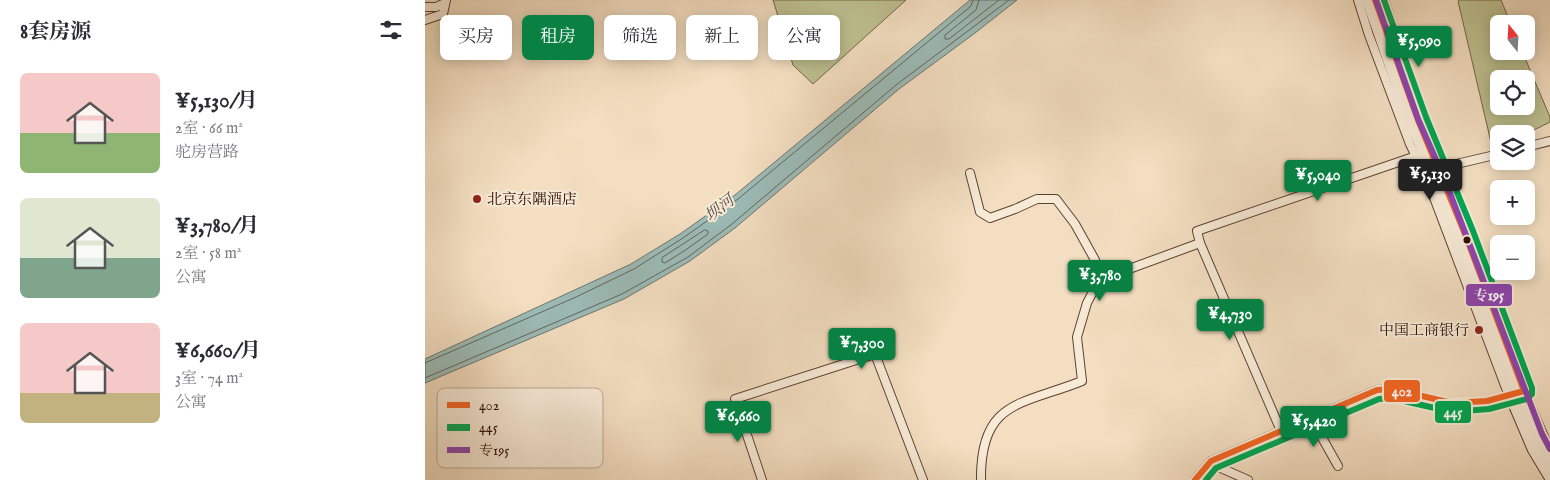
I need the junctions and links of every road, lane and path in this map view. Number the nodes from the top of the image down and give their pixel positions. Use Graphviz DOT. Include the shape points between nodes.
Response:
graph roads {
  1 [pos="1358,0"];
  2 [pos="1367,0"];
  3 [pos="1375,0"];
  4 [pos="1384,0"];
  5 [pos="446,2"];
  6 [pos="425,7"];
  7 [pos="425,20"];
  8 [pos="1550,141"];
  9 [pos="1426,142"];
  10 [pos="1535,145"];
  11 [pos="1419,155"];
  12 [pos="1490,156"];
  13 [pos="1435,169"];
  14 [pos="970,173"];
  15 [pos="1200,243"];
  16 [pos="1099,280"];
  17 [pos="1516,394"];
  18 [pos="1311,418"];
  19 [pos="1281,431"];
  20 [pos="1550,454"];
  21 [pos="1211,461"];
  22 [pos="1338,466"];
  23 [pos="1550,468"];
  24 [pos="762,480"];
  25 [pos="923,480"];
  26 [pos="981,480"];
  27 [pos="1195,480"];
  28 [pos="1248,480"];
  29 [pos="1550,480"];
  1 -- 11 [label="street" via="1369,35"];
  2 -- 11 [label="street"];
  3 -- 9 [label="street"];
  4 -- 9 [label="street" via="1425,118"];
  5 -- 6 [label="street" via="436,7"];
  5 -- 7 [label="street" via="443,14"];
  8 -- 10 [label="street"];
  9 -- 13 [label="street"];
  11 -- 13 [label="street"];
  11 -- 15 [label="street" via="1197,231"];
  11 -- 17 [label="street"];
  12 -- 13 [label="street"];
  13 -- 17 [label="street"];
  14 -- 16 [label="street" via="980,212 990,218 1037,199 1056,199 1075,224 1095,260"];
  15 -- 16 [label="street"];
  15 -- 19 [label="street"];
  16 -- 26 [label="street" via="1087,303 1077,337 1082,381 1033,397 1004,412 988,431 981,460"];
  17 -- 18 [label="street" via="1452,403 1392,389 1377,390"];
  17 -- 20 [label="street"];
  17 -- 23 [label="street"];
  17 -- 29 [label="street" via="1533,450"];
  18 -- 19 [label="street"];
  18 -- 22 [label="street"];
  19 -- 21 [label="street"];
  21 -- 27 [label="street"];
  21 -- 28 [label="street"];
  24 -- 25 [label="street" via="735,399 875,354"];
}
